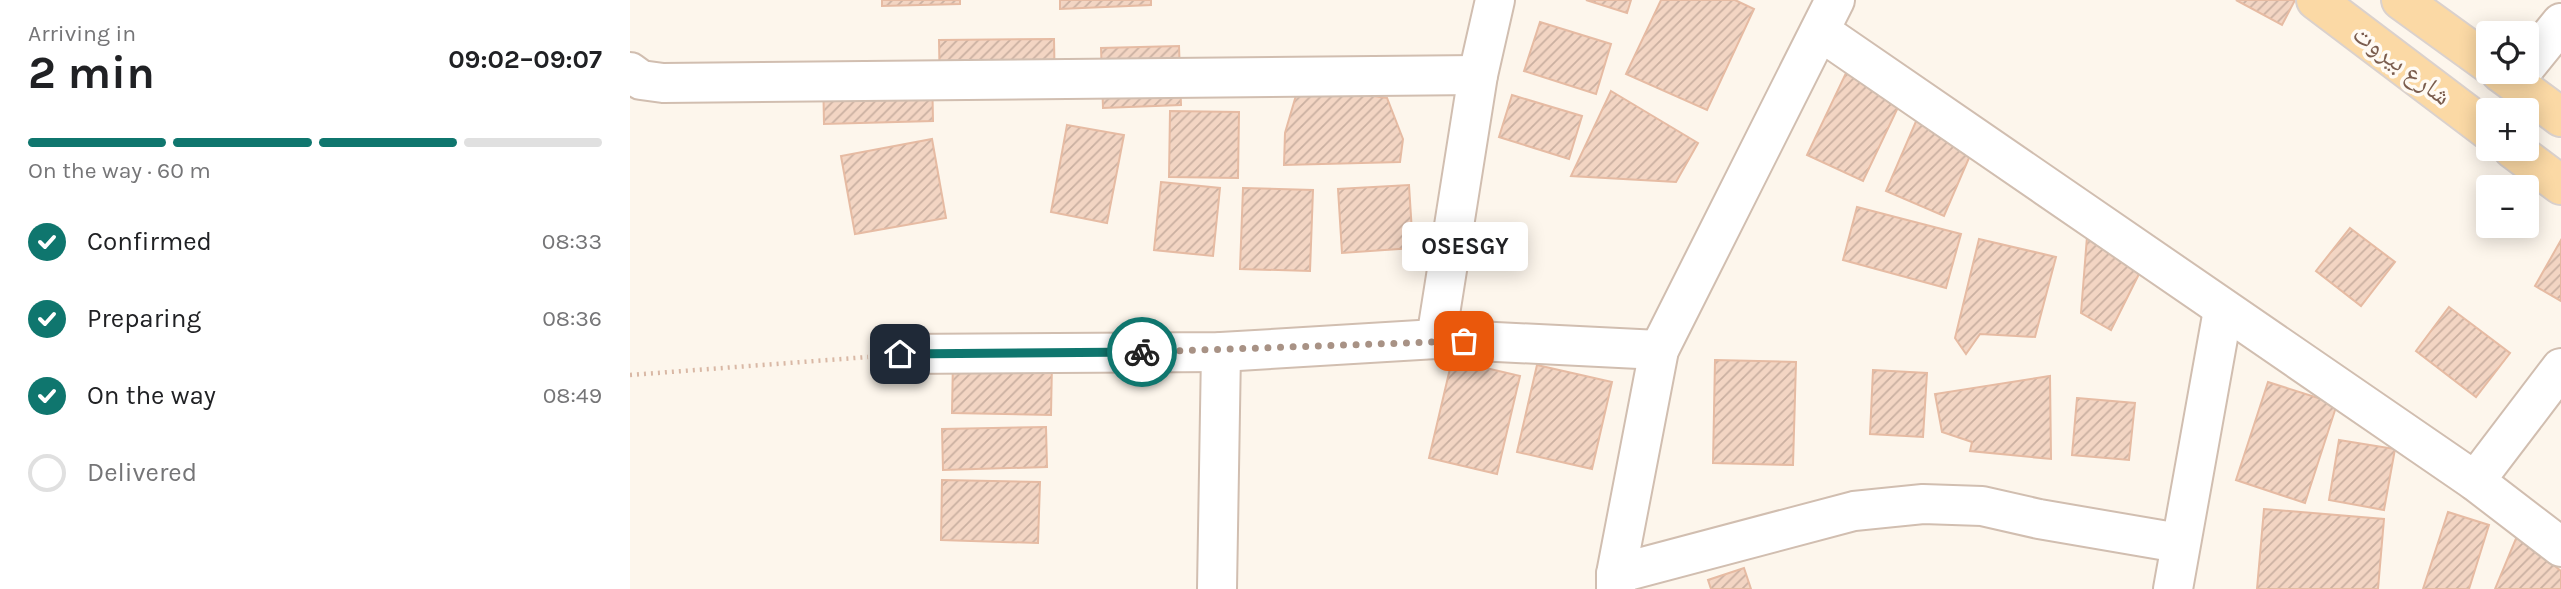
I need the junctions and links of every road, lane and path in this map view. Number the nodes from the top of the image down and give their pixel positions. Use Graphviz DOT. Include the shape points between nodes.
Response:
graph roads {
  1 [pos="1496,0"];
  2 [pos="2316,0"];
  3 [pos="2401,0"];
  4 [pos="1827,15"];
  5 [pos="2561,23"];
  6 [pos="2539,44"];
  7 [pos="2476,49"];
  8 [pos="630,72"];
  9 [pos="1478,75"];
  10 [pos="2524,84"];
  11 [pos="2561,117"];
  12 [pos="2476,121"];
  13 [pos="2529,161"];
  14 [pos="2561,185"];
  15 [pos="2223,310"];
  16 [pos="1436,339"];
  17 [pos="1659,350"];
  18 [pos="1221,352"];
  19 [pos="900,354"];
  20 [pos="2561,368"];
  21 [pos="630,375"];
  22 [pos="2475,481"];
  23 [pos="2179,543"];
  24 [pos="2561,547"];
  25 [pos="1616,582"];
  26 [pos="1217,589"];
  27 [pos="2173,589"];
  1 -- 9 [label="street"];
  2 -- 12 [label="main road, شارع بيروت"];
  3 -- 7 [label="main road, شارع بيروت"];
  4 -- 15 [label="street"];
  4 -- 17 [label="street"];
  5 -- 6 [label="street"];
  8 -- 9 [label="street" via="641,80 663,83"];
  9 -- 16 [label="street"];
  10 -- 11 [label="main road, شارع بيروت"];
  13 -- 14 [label="main road"];
  15 -- 22 [label="street"];
  15 -- 23 [label="street"];
  16 -- 17 [label="street"];
  16 -- 18 [label="street"];
  17 -- 25 [label="street"];
  18 -- 19 [label="street"];
  18 -- 26 [label="street"];
  19 -- 21 [label="path"];
  20 -- 22 [label="street"];
  22 -- 24 [label="street"];
  23 -- 25 [label="street" via="1982,506 1923,504 1854,511"];
  23 -- 27 [label="street"];
}
